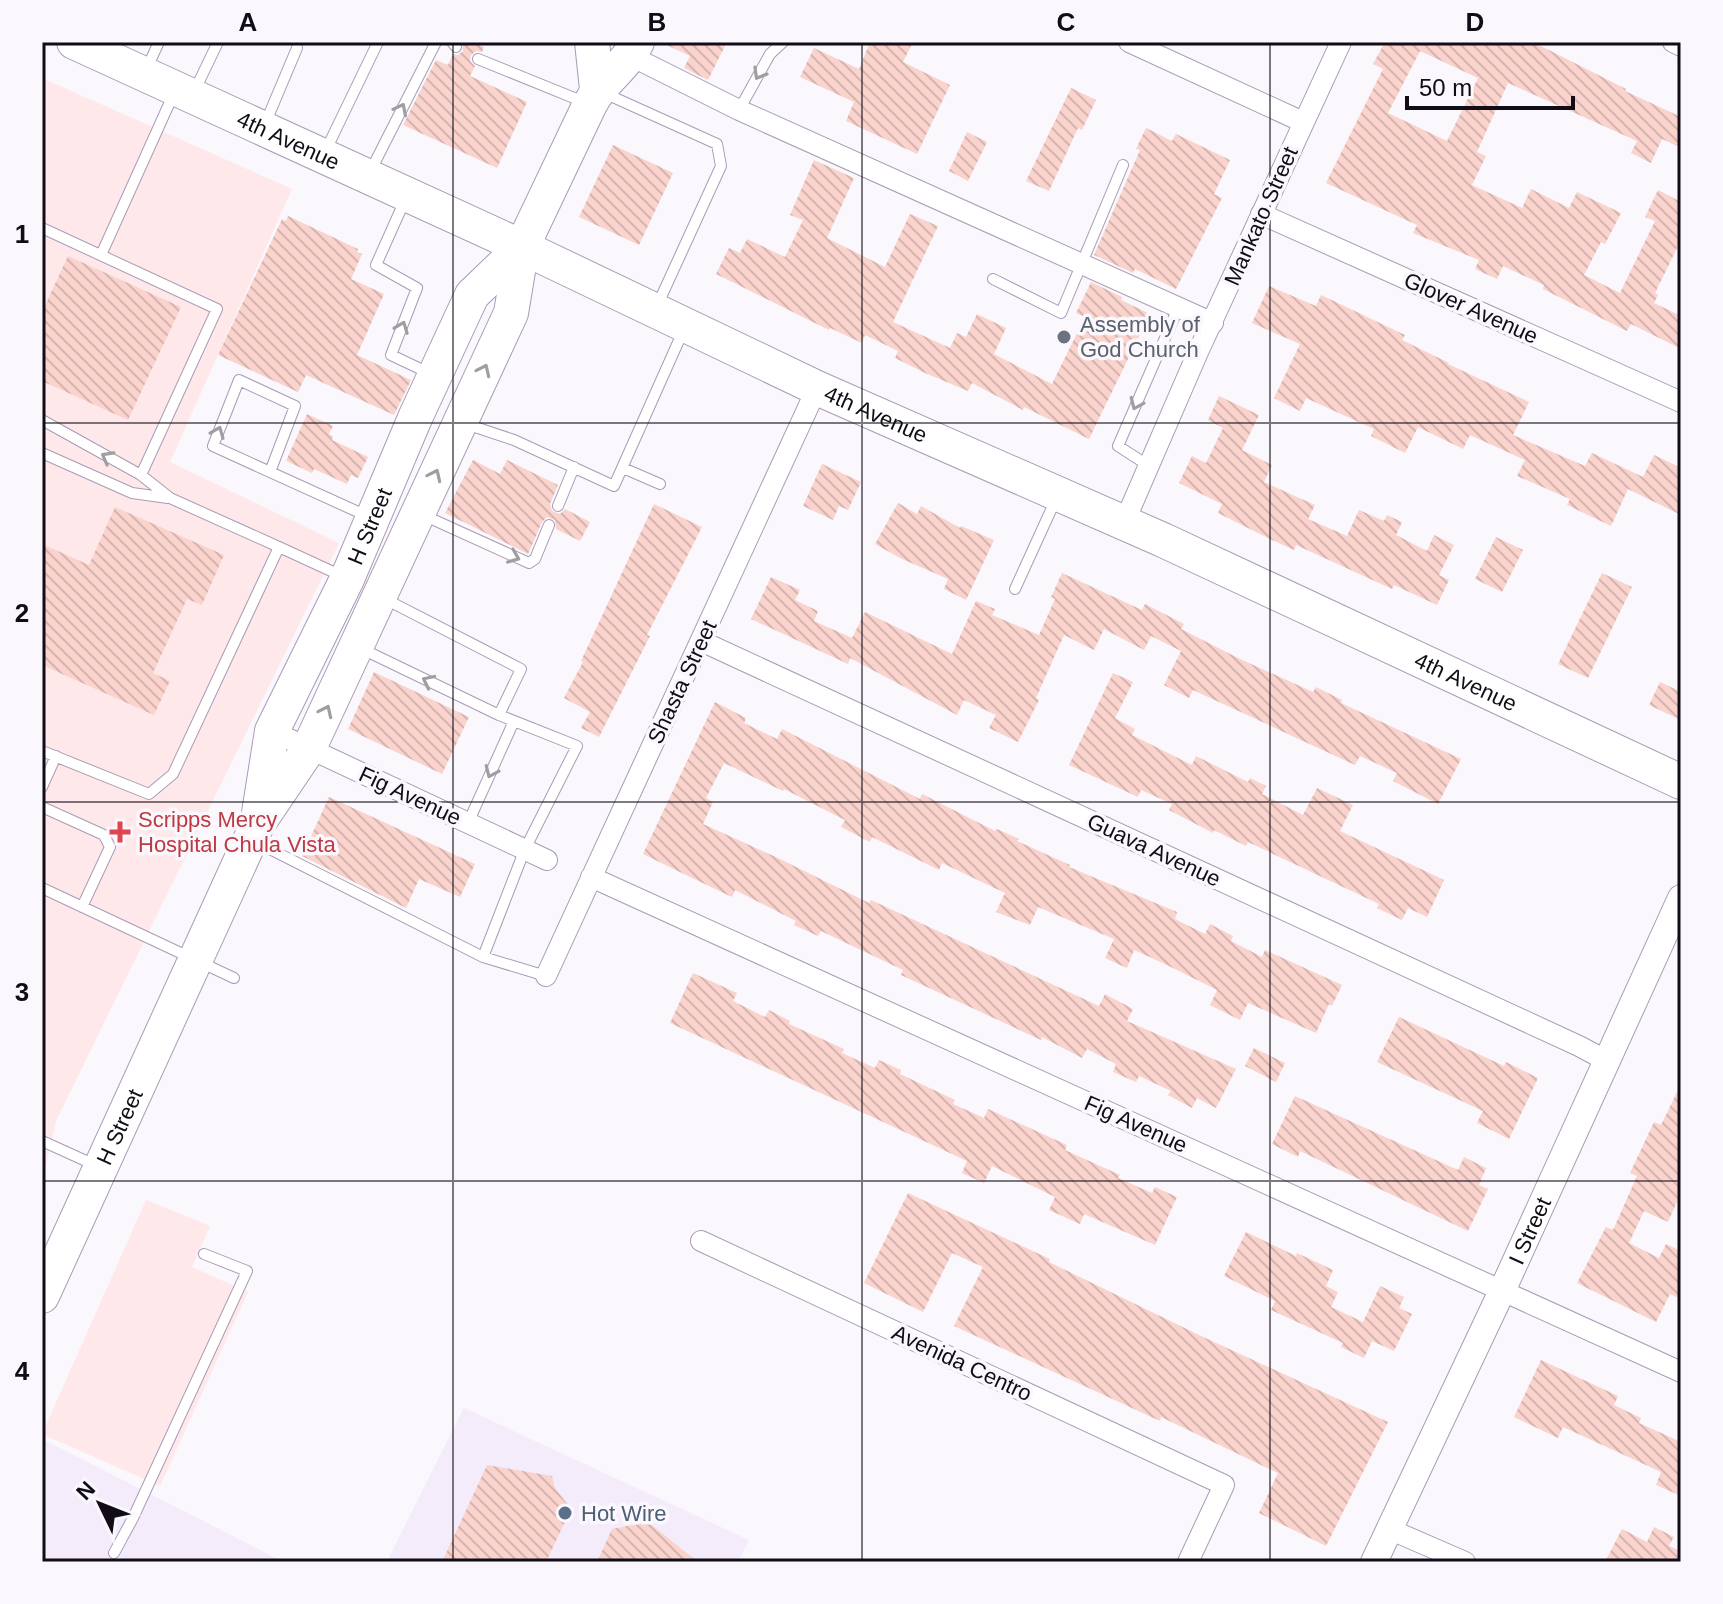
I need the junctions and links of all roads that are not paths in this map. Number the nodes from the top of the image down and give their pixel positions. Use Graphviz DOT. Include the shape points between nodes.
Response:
graph roads {
  1 [pos="74,42"];
  2 [pos="159,42"];
  3 [pos="218,42"];
  4 [pos="378,42"];
  5 [pos="436,42"];
  6 [pos="592,42"];
  7 [pos="783,42"];
  8 [pos="1129,42"];
  9 [pos="1341,42"];
  10 [pos="1673,42"];
  11 [pos="1681,46"];
  12 [pos="297,48"];
  13 [pos="634,49"];
  14 [pos="478,59"];
  15 [pos="144,76"];
  16 [pos="183,94"];
  17 [pos="593,97"];
  18 [pos="739,110"];
  19 [pos="1303,122"];
  20 [pos="262,130"];
  21 [pos="323,157"];
  22 [pos="1123,165"];
  23 [pos="367,177"];
  24 [pos="408,195"];
  25 [pos="1261,214"];
  26 [pos="42,228"];
  27 [pos="522,247"];
  28 [pos="101,255"];
  29 [pos="1082,263"];
  30 [pos="993,279"];
  31 [pos="1179,306"];
  32 [pos="655,311"];
  33 [pos="1213,323"];
  34 [pos="685,326"];
  35 [pos="435,375"];
  36 [pos="817,388"];
  37 [pos="1681,402"];
  38 [pos="42,420"];
  39 [pos="460,422"];
  40 [pos="42,453"];
  41 [pos="1149,466"];
  42 [pos="574,467"];
  43 [pos="623,468"];
  44 [pos="270,472"];
  45 [pos="141,475"];
  46 [pos="660,484"];
  47 [pos="1058,493"];
  48 [pos="170,498"];
  49 [pos="558,506"];
  50 [pos="417,513"];
  51 [pos="373,518"];
  52 [pos="1124,523"];
  53 [pos="549,525"];
  54 [pos="279,547"];
  55 [pos="347,579"];
  56 [pos="1015,589"];
  57 [pos="380,596"];
  58 [pos="701,641"];
  59 [pos="356,646"];
  60 [pos="499,715"];
  61 [pos="514,721"];
  62 [pos="272,731"];
  63 [pos="309,748"];
  64 [pos="42,751"];
  65 [pos="56,756"];
  66 [pos="1681,782"];
  67 [pos="42,787"];
  68 [pos="42,807"];
  69 [pos="468,823"];
  70 [pos="254,832"];
  71 [pos="525,849"];
  72 [pos="547,860"];
  73 [pos="591,877"];
  74 [pos="42,888"];
  75 [pos="1681,898"];
  76 [pos="82,907"];
  77 [pos="483,957"];
  78 [pos="195,960"];
  79 [pos="546,976"];
  80 [pos="234,978"];
  81 [pos="1607,1061"];
  82 [pos="42,1141"];
  83 [pos="101,1168"];
  84 [pos="701,1241"];
  85 [pos="204,1254"];
  86 [pos="1502,1291"];
  87 [pos="42,1296"];
  88 [pos="1681,1372"];
  89 [pos="1389,1529"];
  90 [pos="114,1553"];
  91 [pos="1188,1562"];
  92 [pos="1374,1562"];
  93 [pos="1465,1562"];
  1 -- 15 [label="main road, 4th Avenue"];
  2 -- 15 [label="lane"];
  3 -- 16 [label="lane"];
  4 -- 21 [label="lane"];
  23 -- 5 [label="lane, one-way"];
  6 -- 17 [label="main road"];
  7 -- 18 [label="lane, one-way" via="770,54"];
  8 -- 19 [label="street"];
  9 -- 19 [label="street, Mankato Street"];
  10 -- 11 [label="street"];
  12 -- 20 [label="lane"];
  13 -- 17 [label="main road, H Street"];
  13 -- 18 [label="street"];
  14 -- 17 [label="lane"];
  15 -- 16 [label="main road, 4th Avenue"];
  16 -- 20 [label="main road, 4th Avenue"];
  16 -- 28 [label="lane"];
  17 -- 27 [label="main road, H Street"];
  17 -- 32 [label="lane" via="717,144 721,166"];
  18 -- 29 [label="street"];
  19 -- 25 [label="street, Mankato Street"];
  20 -- 21 [label="main road, 4th Avenue"];
  21 -- 23 [label="main road, 4th Avenue"];
  22 -- 29 [label="lane"];
  23 -- 24 [label="main road, 4th Avenue"];
  24 -- 27 [label="main road, 4th Avenue"];
  35 -- 24 [label="lane, one-way" via="391,355 417,288 376,265"];
  25 -- 33 [label="street, Mankato Street"];
  25 -- 37 [label="street, Glover Avenue"];
  26 -- 28 [label="lane"];
  27 -- 32 [label="main road, 4th Avenue"];
  27 -- 35 [label="main road, H Street" via="472,295"];
  39 -- 27 [label="main road, H Street, one-way" via="511,313"];
  28 -- 45 [label="lane" via="217,309"];
  29 -- 30 [label="lane" via="1061,313"];
  29 -- 31 [label="street"];
  31 -- 33 [label="street"];
  31 -- 41 [label="lane, one-way" via="1118,446"];
  32 -- 34 [label="main road, 4th Avenue"];
  33 -- 41 [label="street, Mankato Street"];
  34 -- 36 [label="main road, 4th Avenue"];
  34 -- 43 [label="lane"];
  35 -- 51 [label="main road, H Street"];
  36 -- 47 [label="main road, 4th Avenue"];
  36 -- 58 [label="street, Shasta Street"];
  45 -- 38 [label="lane, one-way"];
  39 -- 42 [label="lane"];
  50 -- 39 [label="main road, H Street, one-way"];
  40 -- 48 [label="lane" via="132,493"];
  41 -- 52 [label="street, Mankato Street"];
  42 -- 43 [label="lane" via="614,486"];
  42 -- 49 [label="lane"];
  43 -- 46 [label="lane"];
  44 -- 44 [label="lane, one-way" via="213,446 239,380 295,406"];
  44 -- 51 [label="lane"];
  45 -- 48 [label="lane"];
  47 -- 52 [label="main road, 4th Avenue"];
  47 -- 56 [label="lane"];
  48 -- 54 [label="lane"];
  50 -- 53 [label="lane, one-way" via="529,563"];
  50 -- 57 [label="main road, H Street"];
  51 -- 55 [label="main road, H Street"];
  52 -- 66 [label="main road, 4th Avenue"];
  54 -- 55 [label="lane"];
  54 -- 65 [label="lane" via="173,774 149,794"];
  55 -- 62 [label="main road, H Street"];
  57 -- 59 [label="main road, H Street"];
  57 -- 60 [label="lane" via="521,669"];
  58 -- 73 [label="street, Shasta Street"];
  58 -- 81 [label="street, Guava Avenue"];
  60 -- 59 [label="lane, one-way"];
  63 -- 59 [label="main road, H Street, one-way"];
  60 -- 61 [label="lane"];
  61 -- 69 [label="lane, one-way"];
  61 -- 71 [label="lane" via="577,746"];
  62 -- 63 [label="street, Fig Avenue"];
  62 -- 70 [label="main road, H Street"];
  63 -- 69 [label="street, Fig Avenue"];
  63 -- 70 [label="main road, H Street"];
  64 -- 65 [label="lane"];
  65 -- 67 [label="lane"];
  68 -- 76 [label="lane" via="104,835 110,847"];
  69 -- 71 [label="street, Fig Avenue"];
  70 -- 77 [label="lane"];
  70 -- 78 [label="main road, H Street"];
  71 -- 72 [label="street, Fig Avenue"];
  71 -- 77 [label="lane"];
  73 -- 79 [label="street, Shasta Street"];
  73 -- 86 [label="street, Fig Avenue"];
  74 -- 76 [label="lane"];
  75 -- 81 [label="street, I Street"];
  76 -- 78 [label="lane"];
  77 -- 79 [label="lane"];
  78 -- 80 [label="lane"];
  78 -- 83 [label="main road, H Street"];
  81 -- 86 [label="street, I Street"];
  82 -- 83 [label="lane"];
  83 -- 87 [label="main road, H Street"];
  84 -- 91 [label="street, Avenida Centro" via="1224,1485"];
  85 -- 90 [label="lane" via="247,1271"];
  86 -- 88 [label="street, Fig Avenue"];
  86 -- 89 [label="street, I Street"];
  89 -- 92 [label="street, I Street"];
  89 -- 93 [label="street"];
}
